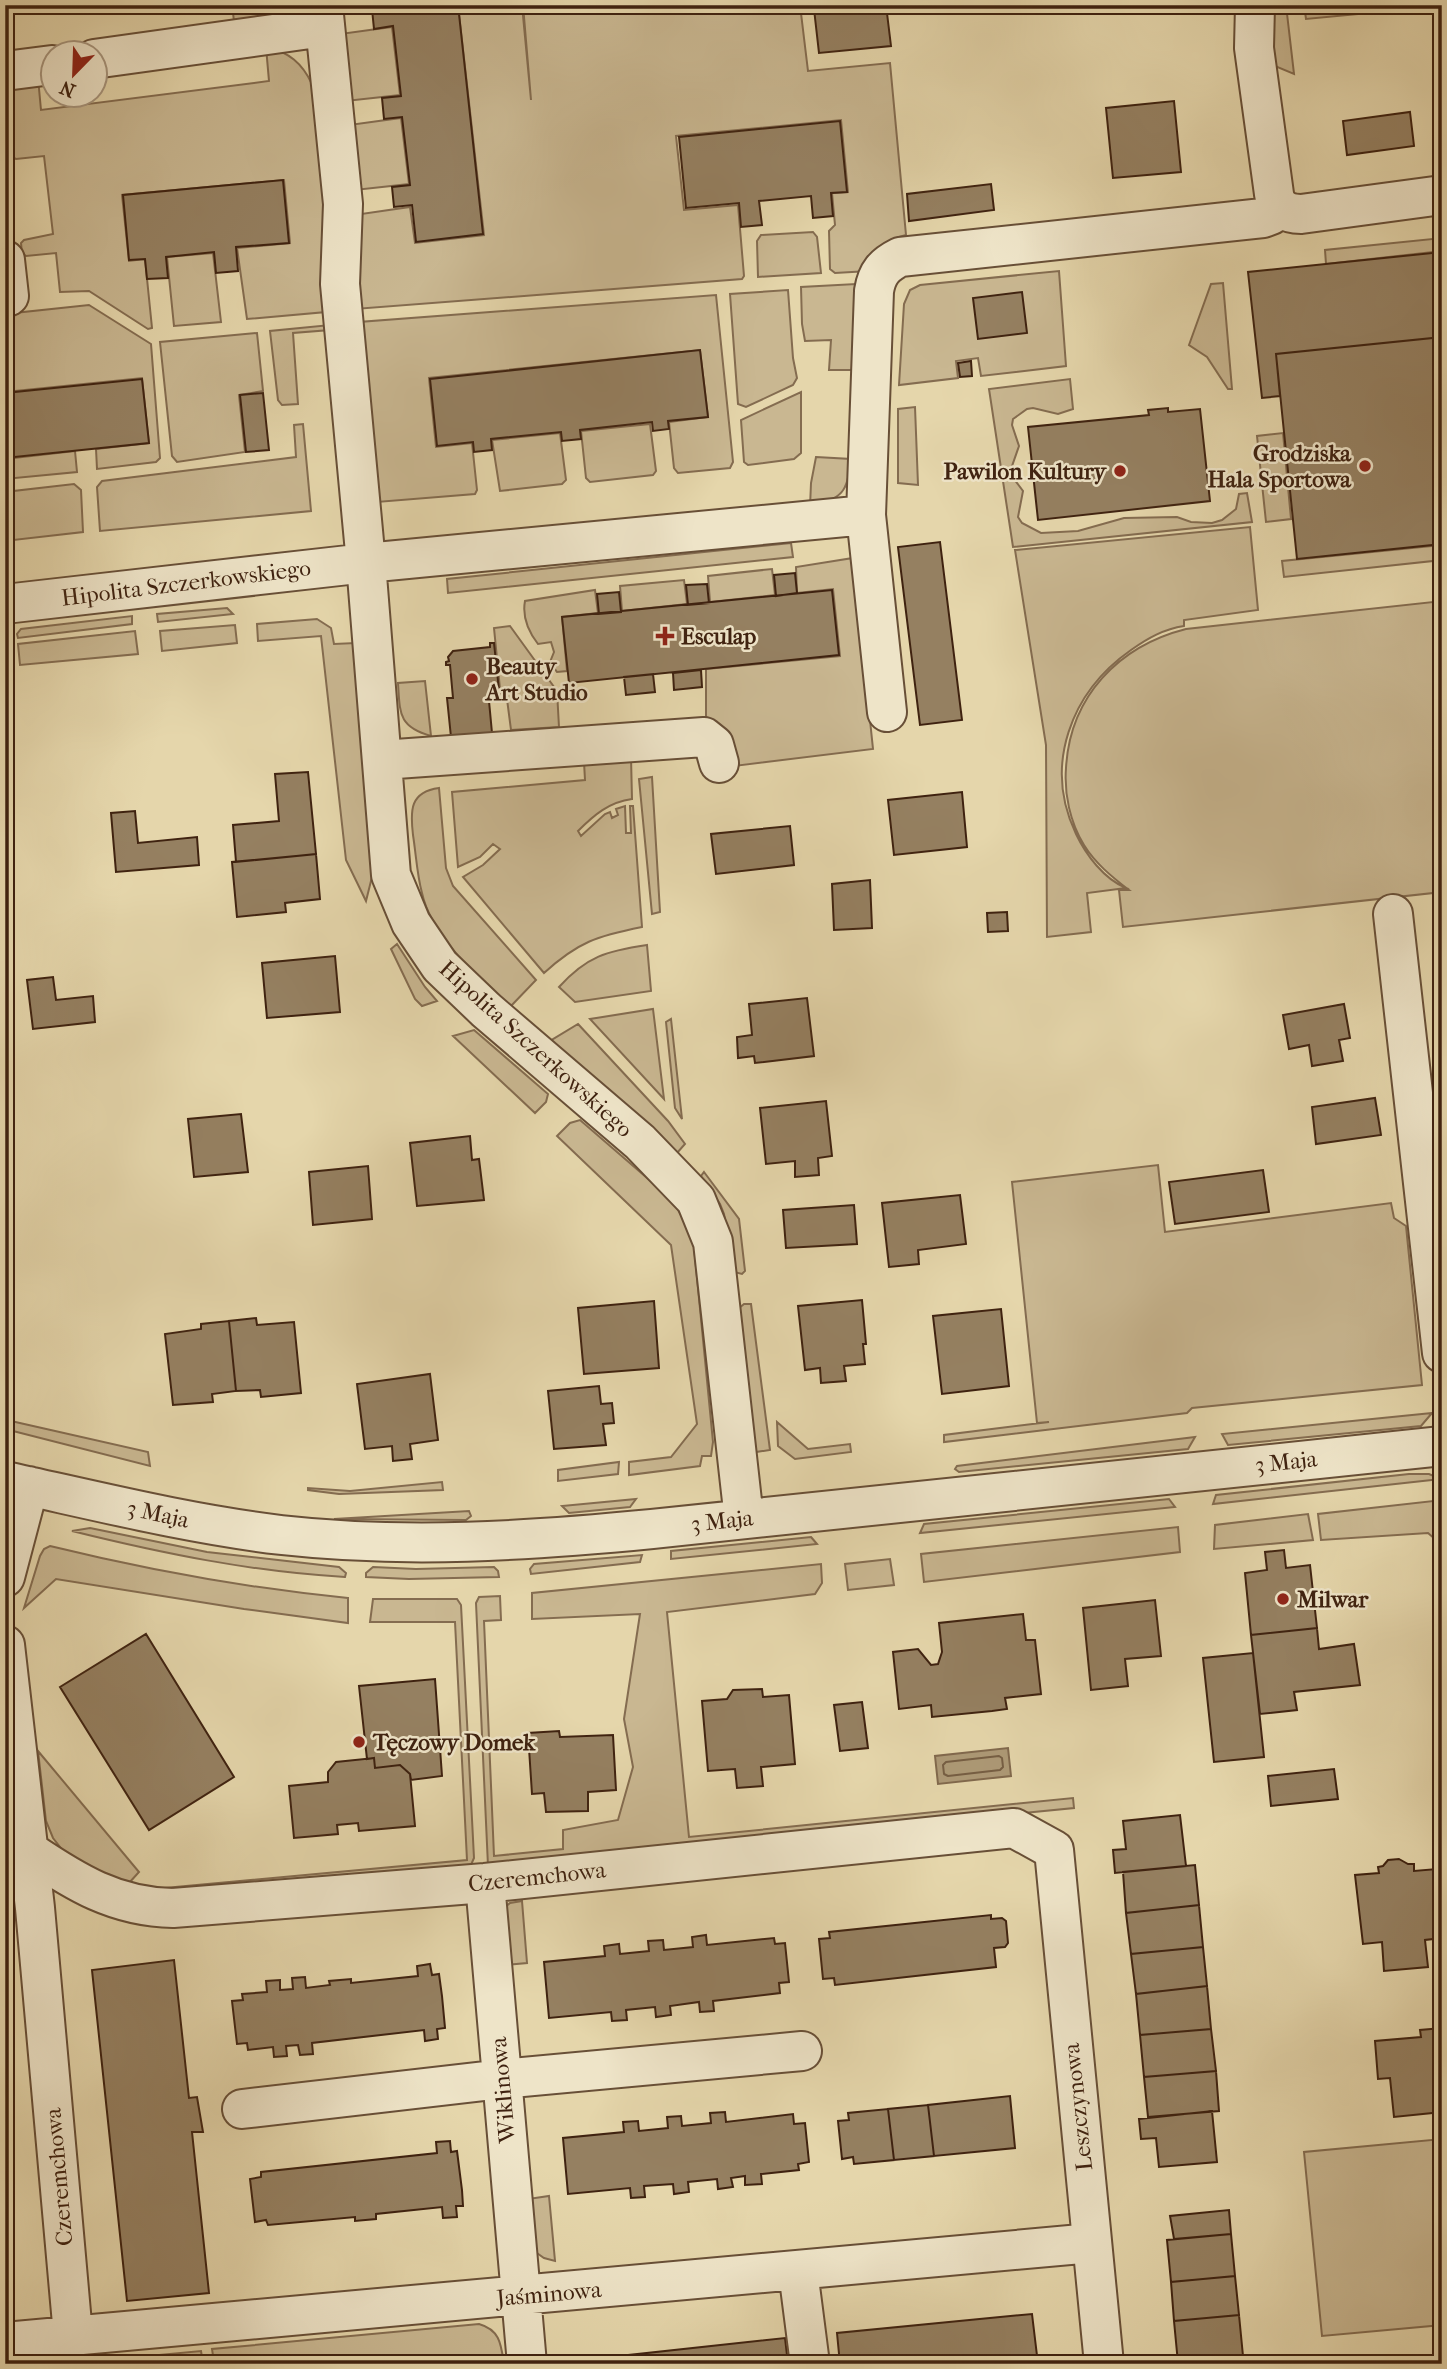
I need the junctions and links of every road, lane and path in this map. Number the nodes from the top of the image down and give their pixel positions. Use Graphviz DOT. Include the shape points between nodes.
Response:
graph roads {
  1 [pos="1255,5"];
  2 [pos="323,16"];
  3 [pos="108,56"];
  4 [pos="38,67"];
  5 [pos="5,71"];
  6 [pos="1442,195"];
  7 [pos="1278,201"];
  8 [pos="866,515"];
  9 [pos="366,563"];
  10 [pos="5,604"];
  11 [pos="887,712"];
  12 [pos="382,760"];
  13 [pos="719,763"];
  14 [pos="1393,914"];
  15 [pos="1442,1353"];
  16 [pos="1442,1446"];
  17 [pos="17,1484"];
  18 [pos="744,1519"];
  19 [pos="5,1577"];
  20 [pos="5,1645"];
  21 [pos="1054,1850"];
  22 [pos="29,1851"];
  23 [pos="485,1883"];
  24 [pos="802,2050"];
  25 [pos="502,2079"];
  26 [pos="242,2109"];
  27 [pos="1092,2243"];
  28 [pos="798,2271"];
  29 [pos="521,2297"];
  30 [pos="74,2335"];
  31 [pos="5,2342"];
  32 [pos="527,2364"];
  33 [pos="810,2364"];
  34 [pos="1104,2364"];
  1 -- 7 [label="street" via="1254,48"];
  2 -- 3 [label="street"];
  2 -- 9 [label="street" via="343,204 340,284"];
  4 -- 5 [label="street"];
  6 -- 7 [label="street" via="1301,214 1290,213"];
  7 -- 8 [label="street" via="1271,215 1263,218 900,257 889,262 876,279 874,291"];
  8 -- 9 [label="street, Hipolita Szczerkowskiego"];
  8 -- 11 [label="street"];
  9 -- 10 [label="street, Hipolita Szczerkowskiego"];
  9 -- 12 [label="street, Hipolita Szczerkowskiego"];
  12 -- 13 [label="street" via="704,737 713,745"];
  12 -- 18 [label="street, Hipolita Szczerkowskiego" via="391,875 411,923 440,966 640,1142 696,1200 713,1242"];
  14 -- 15 [label="street"];
  16 -- 18 [label="street, 3 Maja"];
  17 -- 18 [label="street, 3 Maja" via="210,1525 359,1540 459,1544 539,1540"];
  17 -- 19 [label="street"];
  20 -- 22 [label="street, Czeremchowa"];
  21 -- 23 [label="street, Czeremchowa" via="1014,1828"];
  21 -- 27 [label="street, Leszczynowa"];
  22 -- 23 [label="street, Czeremchowa" via="94,1891 149,1907"];
  22 -- 30 [label="street, Czeremchowa"];
  23 -- 25 [label="street, Wiklinowa"];
  24 -- 25 [label="street"];
  25 -- 26 [label="street"];
  25 -- 29 [label="street, Wiklinowa"];
  27 -- 28 [label="street, Jaśminowa"];
  27 -- 34 [label="street, Leszczynowa"];
  28 -- 29 [label="street, Jaśminowa"];
  28 -- 33 [label="street"];
  29 -- 30 [label="street, Jaśminowa"];
  29 -- 32 [label="street, Wiklinowa"];
  30 -- 31 [label="street, Jaśminowa"];
}
